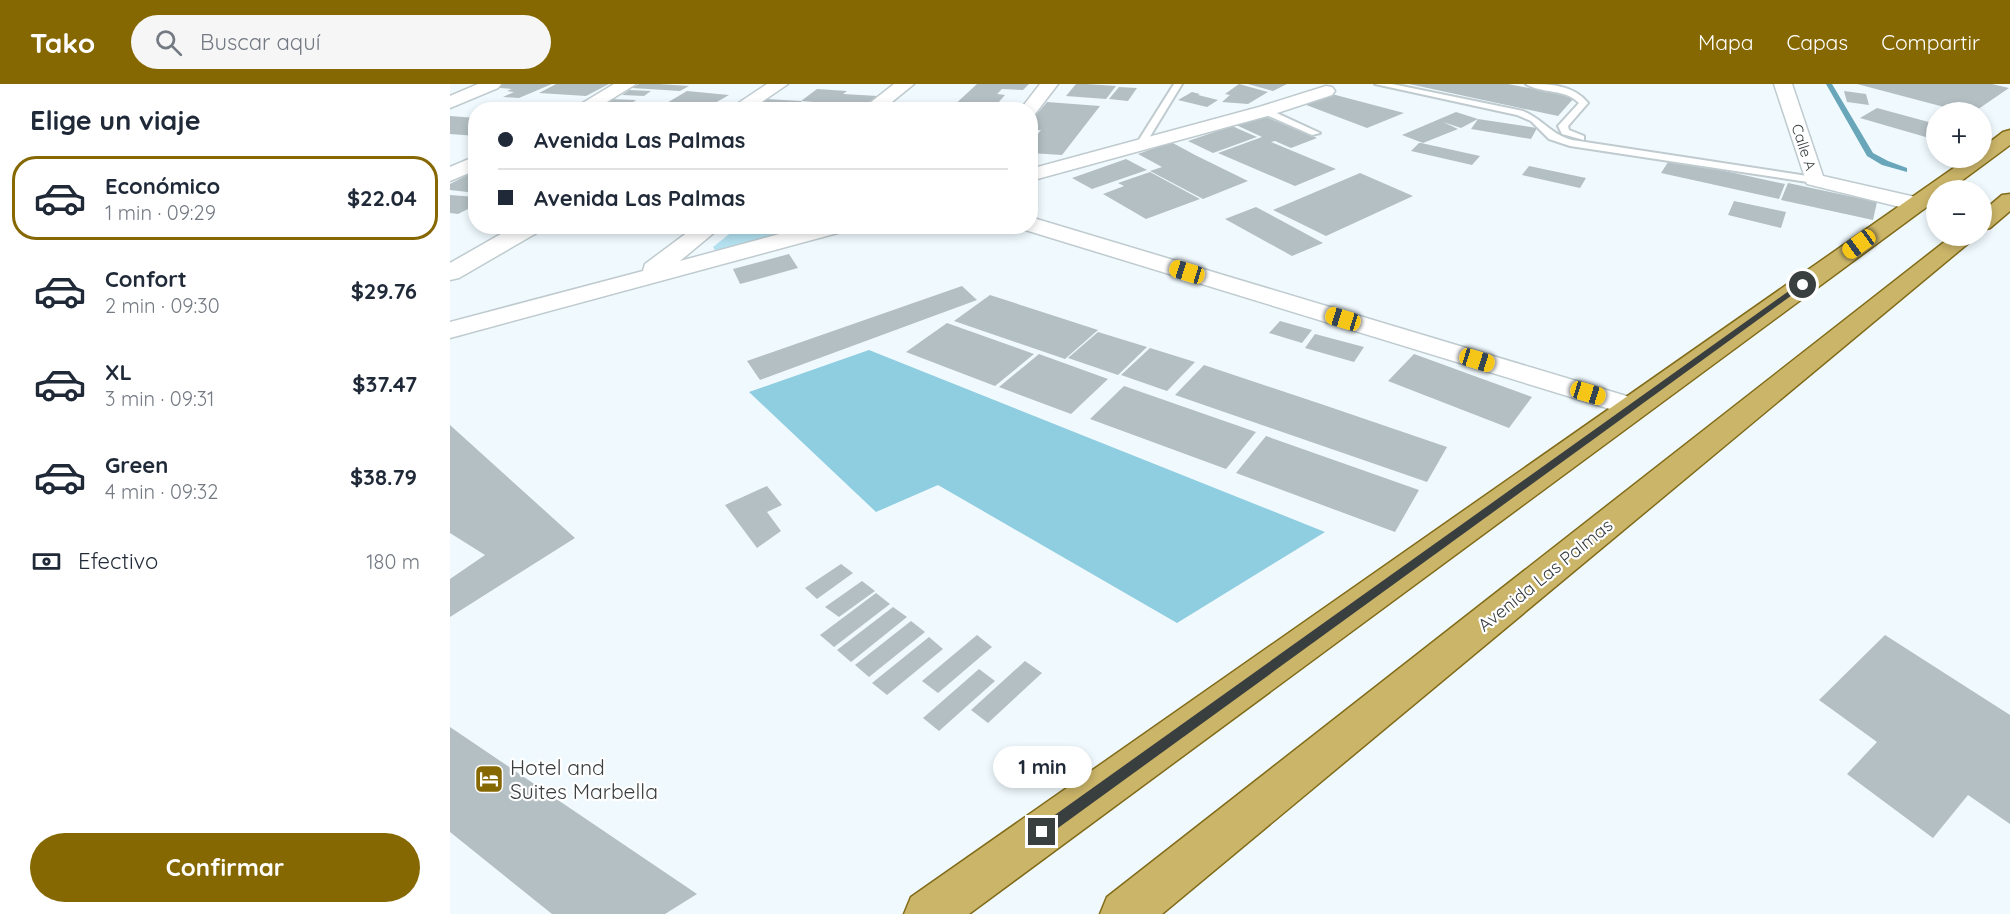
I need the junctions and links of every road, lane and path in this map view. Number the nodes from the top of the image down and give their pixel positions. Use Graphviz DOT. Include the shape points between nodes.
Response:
graph roads {
  1 [pos="492,84"];
  2 [pos="627,84"];
  3 [pos="779,84"];
  4 [pos="905,84"];
  5 [pos="1049,84"];
  6 [pos="1178,84"];
  7 [pos="1379,84"];
  8 [pos="1530,84"];
  9 [pos="1783,84"];
  10 [pos="1326,91"];
  11 [pos="594,102"];
  12 [pos="750,102"];
  13 [pos="881,102"];
  14 [pos="1035,102"];
  15 [pos="450,103"];
  16 [pos="450,109"];
  17 [pos="468,110"];
  18 [pos="1265,111"];
  19 [pos="1315,133"];
  20 [pos="2010,136"];
  21 [pos="1140,146"];
  22 [pos="1992,149"];
  23 [pos="1038,159"];
  24 [pos="1076,163"];
  25 [pos="1788,165"];
  26 [pos="468,166"];
  27 [pos="1966,168"];
  28 [pos="1808,170"];
  29 [pos="1038,173"];
  30 [pos="450,175"];
  31 [pos="2010,200"];
  32 [pos="1916,204"];
  33 [pos="1992,215"];
  34 [pos="1038,226"];
  35 [pos="518,234"];
  36 [pos="700,234"];
  37 [pos="807,234"];
  38 [pos="1954,246"];
  39 [pos="450,273"];
  40 [pos="641,279"];
  41 [pos="450,330"];
  42 [pos="1633,407"];
  43 [pos="928,914"];
  44 [pos="1124,914"];
  1 -- 15 [label="street"];
  2 -- 11 [label="street"];
  3 -- 12 [label="street"];
  4 -- 13 [label="street"];
  5 -- 14 [label="street"];
  6 -- 21 [label="lane"];
  7 -- 28 [label="lane" via="1520,113 1534,119 1552,137 1570,143"];
  8 -- 25 [label="lane" via="1580,97 1584,104 1563,126 1565,132 1576,137 1695,156"];
  9 -- 28 [label="street, Calle A"];
  10 -- 18 [label="street"];
  16 -- 17 [label="street"];
  18 -- 19 [label="lane"];
  18 -- 21 [label="street"];
  20 -- 22 [label="main road"];
  21 -- 24 [label="street"];
  23 -- 24 [label="street"];
  24 -- 29 [label="street"];
  26 -- 30 [label="street"];
  27 -- 32 [label="main road"];
  28 -- 32 [label="street, Calle A"];
  31 -- 33 [label="main road"];
  32 -- 42 [label="main road"];
  34 -- 42 [label="street"];
  35 -- 39 [label="street"];
  36 -- 40 [label="street"];
  37 -- 40 [label="street"];
  38 -- 44 [label="main road, Avenida Las Palmas"];
  40 -- 41 [label="street"];
  42 -- 43 [label="main road"];
}
